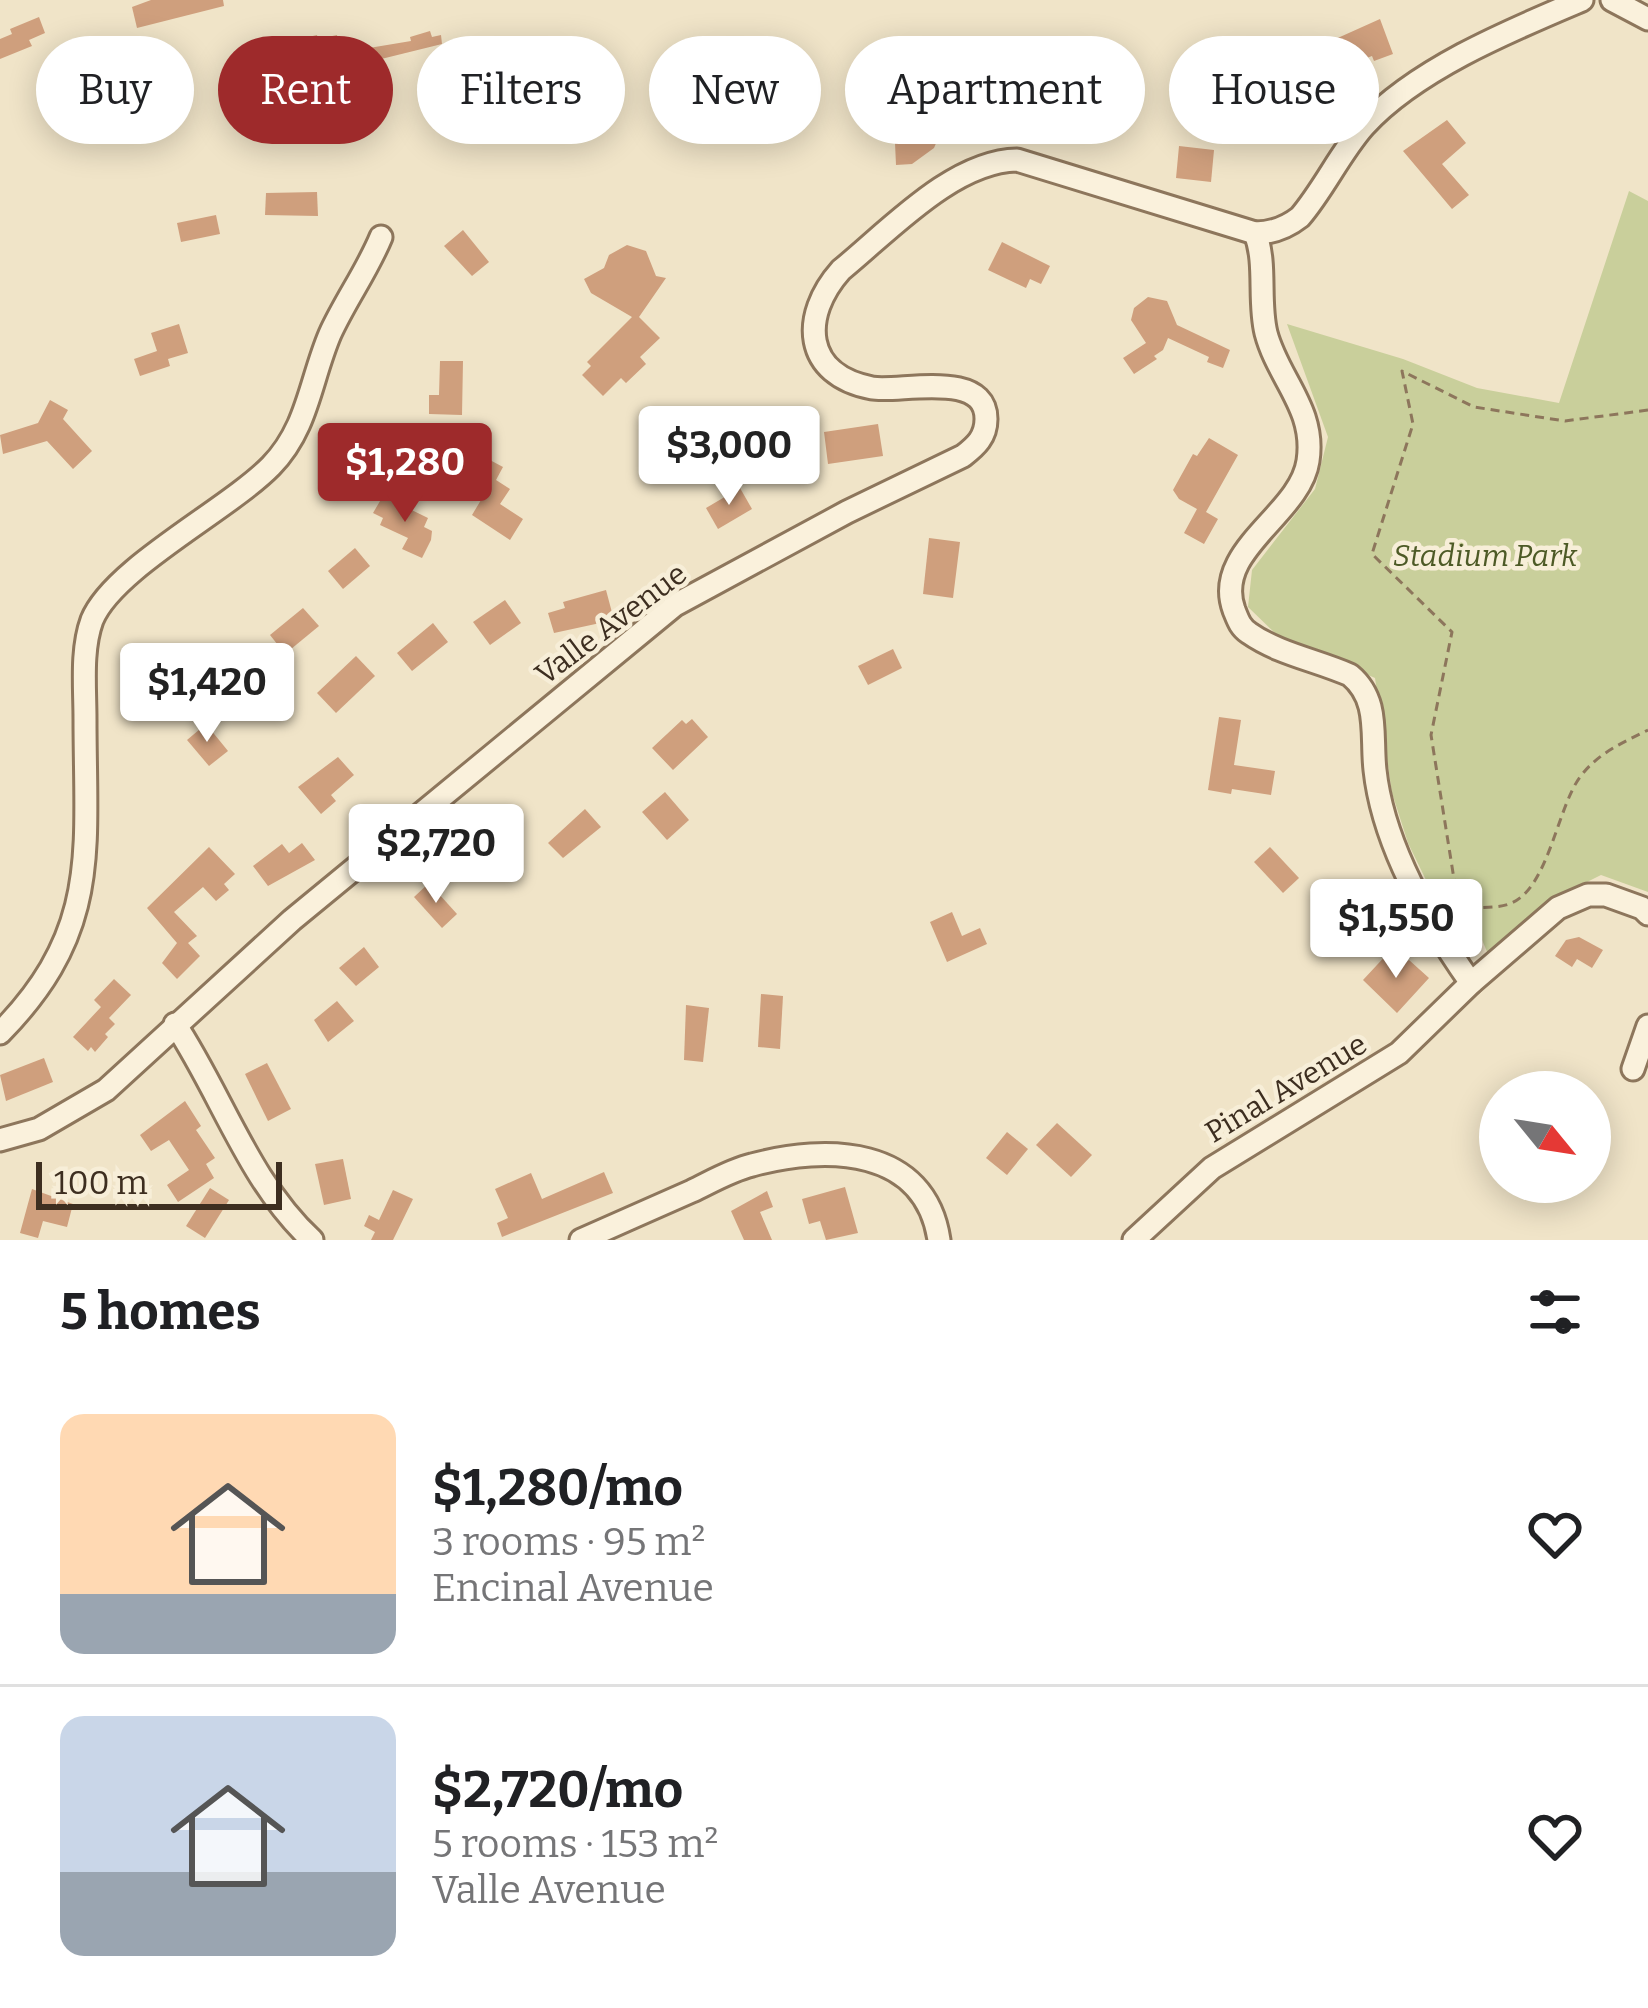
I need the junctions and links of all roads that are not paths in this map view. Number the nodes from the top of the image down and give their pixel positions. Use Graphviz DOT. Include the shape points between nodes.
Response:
graph roads {
  1 [pos="1582,0"];
  2 [pos="1612,0"];
  3 [pos="1648,19"];
  4 [pos="1255,233"];
  5 [pos="381,237"];
  6 [pos="1648,914"];
  7 [pos="1471,982"];
  8 [pos="175,1024"];
  9 [pos="1648,1026"];
  10 [pos="0,1033"];
  11 [pos="1633,1069"];
  12 [pos="0,1140"];
  13 [pos="312,1240"];
  14 [pos="581,1240"];
  15 [pos="939,1240"];
  16 [pos="1134,1240"];
  1 -- 4 [label="street" via="1399,95 1362,128 1300,218"];
  2 -- 3 [label="street"];
  4 -- 7 [label="street" via="1266,334 1298,396 1309,443 1298,488 1241,558 1231,601 1252,635 1360,683 1372,708 1378,789 1403,863"];
  4 -- 8 [label="street, Valle Avenue" via="1017,160 958,176 841,270 814,311 813,338 827,364 855,382 970,394 985,410 979,443 675,605"];
  5 -- 10 [label="street" via="331,332 287,448 96,610 86,652 77,915 32,998"];
  6 -- 7 [label="street, Pinal Avenue" via="1606,895 1572,901"];
  7 -- 16 [label="street, Pinal Avenue" via="1399,1053 1212,1168"];
  8 -- 12 [label="street, Valle Avenue" via="106,1090 38,1129"];
  8 -- 13 [label="street" via="272,1197"];
  9 -- 11 [label="street"];
  14 -- 15 [label="street" via="747,1166 825,1154 870,1160 913,1183 931,1207"];
}
